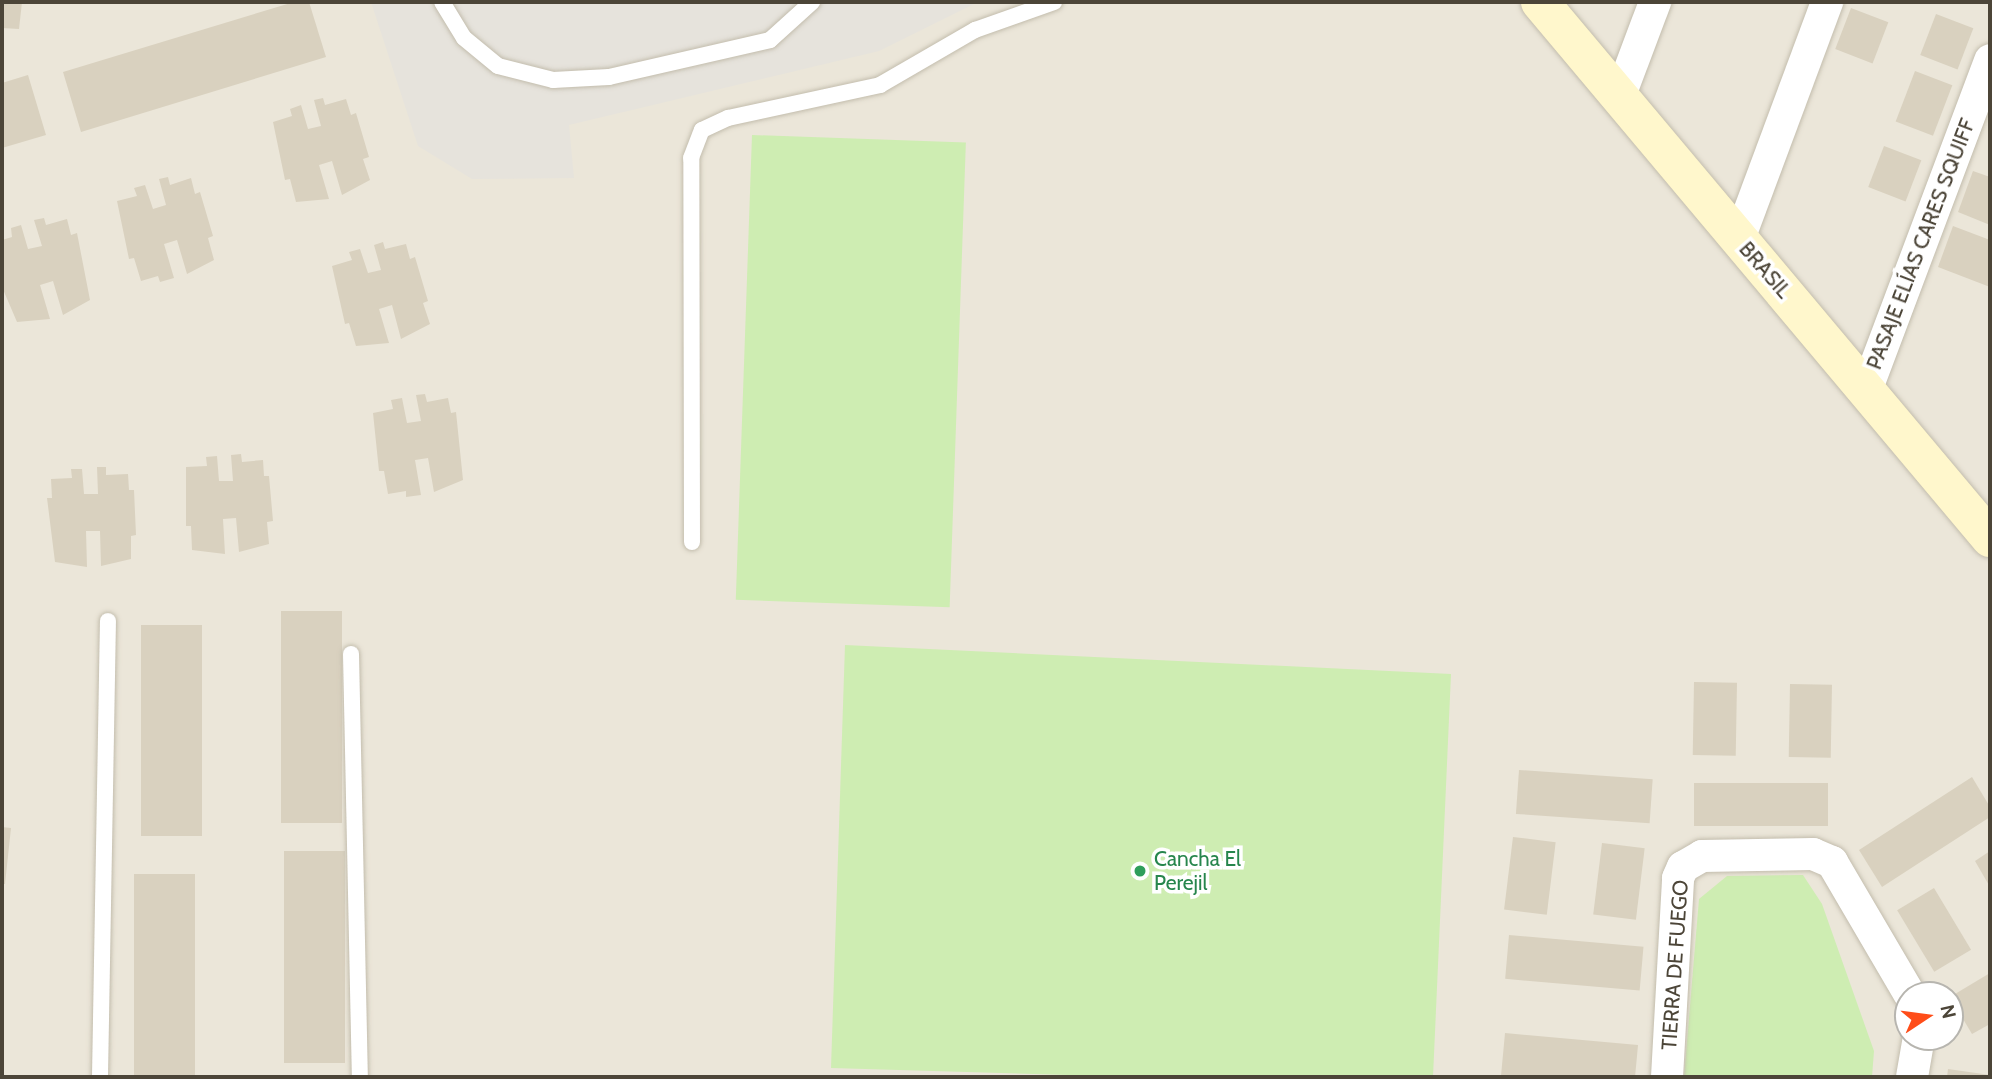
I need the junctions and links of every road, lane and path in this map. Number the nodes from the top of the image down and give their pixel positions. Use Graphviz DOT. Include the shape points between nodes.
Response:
graph roads {
  1 [pos="442,2"];
  2 [pos="812,2"];
  3 [pos="1054,2"];
  4 [pos="1540,2"];
  5 [pos="1656,2"];
  6 [pos="1827,2"];
  7 [pos="1990,60"];
  8 [pos="1619,98"];
  9 [pos="1739,239"];
  10 [pos="1867,388"];
  11 [pos="1990,538"];
  12 [pos="692,542"];
  13 [pos="108,621"];
  14 [pos="351,654"];
  15 [pos="1902,981"];
  16 [pos="1917,1051"];
  17 [pos="100,1077"];
  18 [pos="360,1077"];
  19 [pos="1667,1077"];
  20 [pos="1912,1077"];
  1 -- 2 [label="lane" via="464,38 498,66 553,80 609,77 770,40"];
  3 -- 12 [label="lane" via="975,30 880,85 727,118 702,130 691,158"];
  4 -- 8 [label="main road, BRASIL"];
  5 -- 8 [label="street"];
  6 -- 9 [label="street"];
  7 -- 10 [label="street, PASAJE ELÍAS CARES SQUIFF"];
  8 -- 9 [label="main road, BRASIL"];
  9 -- 10 [label="main road, BRASIL"];
  10 -- 11 [label="main road, BRASIL"];
  13 -- 17 [label="lane"];
  14 -- 18 [label="lane"];
  15 -- 19 [label="street, TIERRA DE FUEGO" via="1832,862 1813,854 1702,856 1683,867 1678,878"];
  16 -- 20 [label="street"];
}
